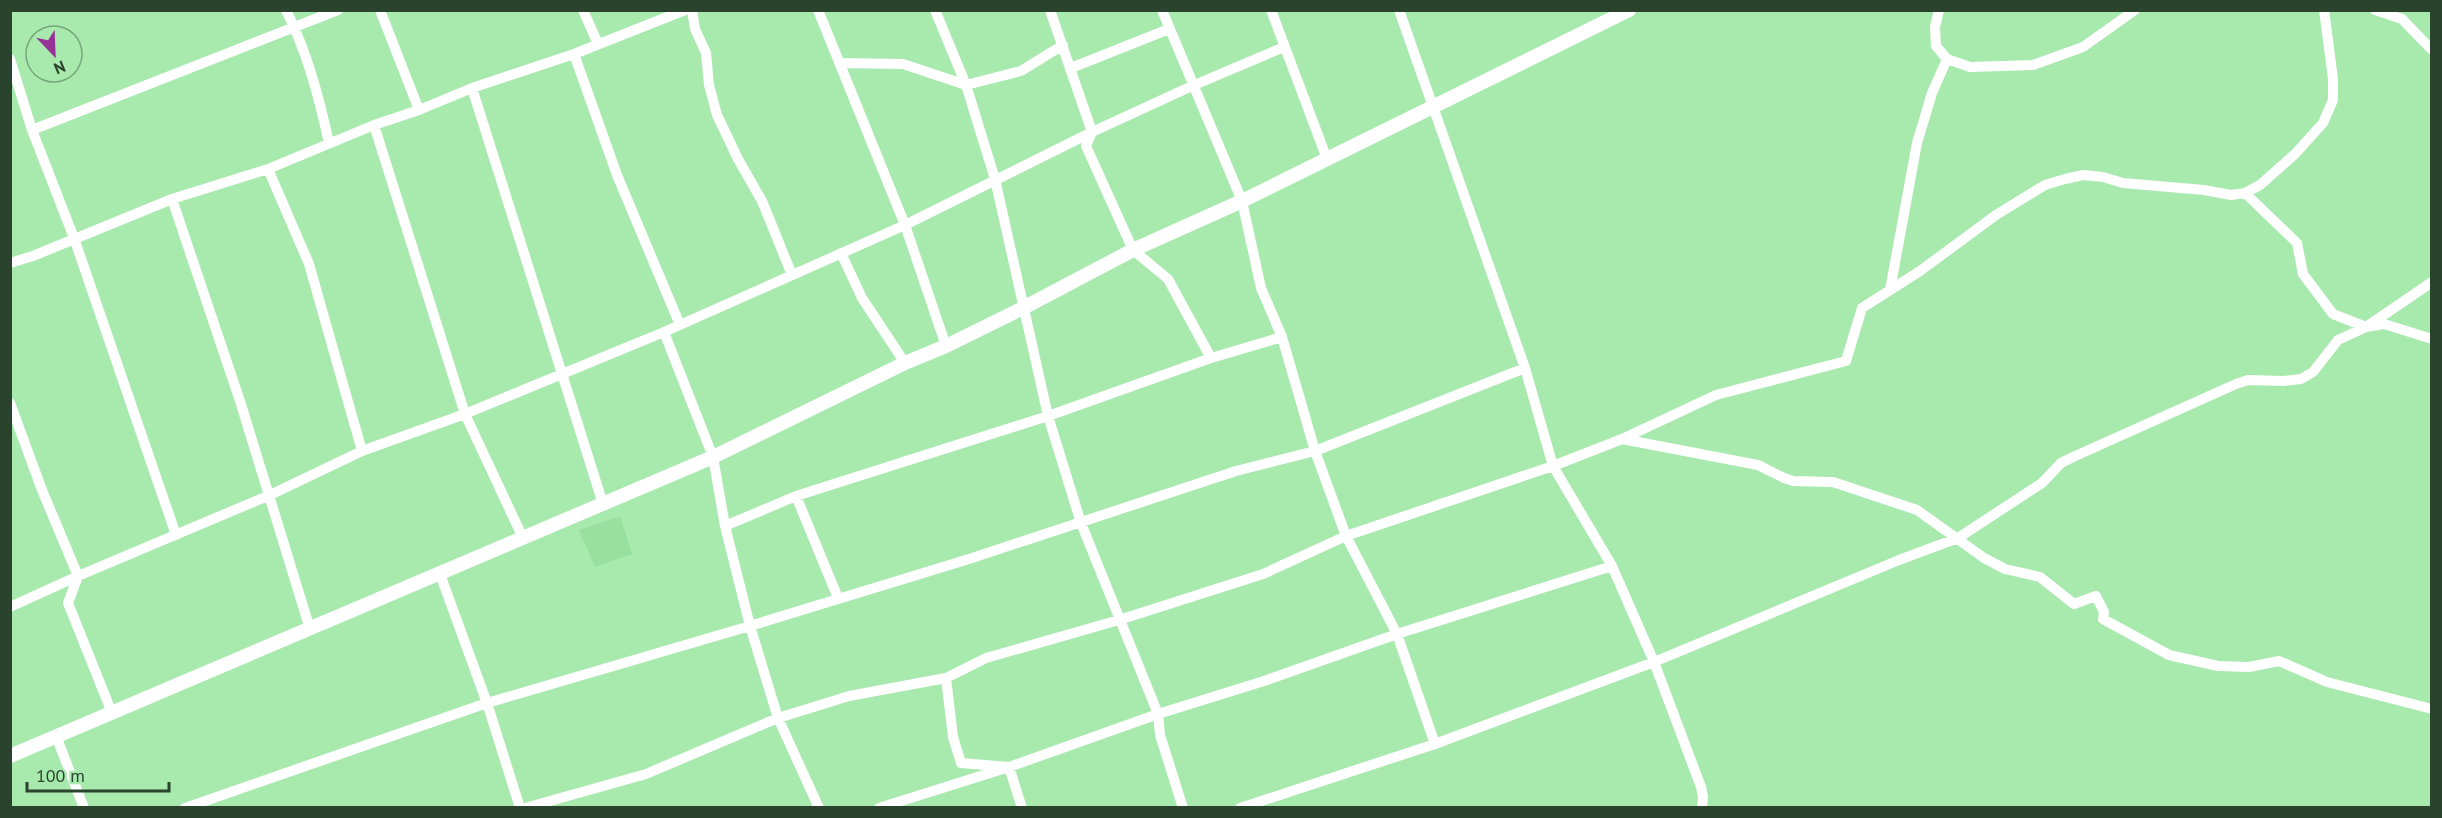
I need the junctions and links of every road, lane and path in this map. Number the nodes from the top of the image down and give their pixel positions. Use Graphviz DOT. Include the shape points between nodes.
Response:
graph roads {
  1 [pos="286,10"];
  2 [pos="338,10"];
  3 [pos="380,10"];
  4 [pos="583,10"];
  5 [pos="685,10"];
  6 [pos="692,10"];
  7 [pos="818,10"];
  8 [pos="935,10"];
  9 [pos="1050,10"];
  10 [pos="1162,10"];
  11 [pos="1271,10"];
  12 [pos="1400,10"];
  13 [pos="1939,10"];
  14 [pos="2135,10"];
  15 [pos="2324,10"];
  16 [pos="1629,11"];
  17 [pos="2384,11"];
  18 [pos="295,28"];
  19 [pos="1169,29"];
  20 [pos="598,44"];
  21 [pos="1063,45"];
  22 [pos="1284,47"];
  23 [pos="2432,50"];
  24 [pos="574,54"];
  25 [pos="10,59"];
  26 [pos="1947,59"];
  27 [pos="839,63"];
  28 [pos="1071,68"];
  29 [pos="966,85"];
  30 [pos="1192,86"];
  31 [pos="472,88"];
  32 [pos="1433,107"];
  33 [pos="419,110"];
  34 [pos="374,125"];
  35 [pos="32,130"];
  36 [pos="1092,132"];
  37 [pos="329,143"];
  38 [pos="1327,159"];
  39 [pos="268,169"];
  40 [pos="995,179"];
  41 [pos="2245,193"];
  42 [pos="172,199"];
  43 [pos="1242,201"];
  44 [pos="905,225"];
  45 [pos="74,238"];
  46 [pos="1133,250"];
  47 [pos="841,253"];
  48 [pos="10,263"];
  49 [pos="792,274"];
  50 [pos="2432,282"];
  51 [pos="1890,290"];
  52 [pos="1023,308"];
  53 [pos="680,325"];
  54 [pos="2366,327"];
  55 [pos="664,332"];
  56 [pos="1282,337"];
  57 [pos="2432,339"];
  58 [pos="946,346"];
  59 [pos="1211,358"];
  60 [pos="905,363"];
  61 [pos="1525,368"];
  62 [pos="562,375"];
  63 [pos="10,404"];
  64 [pos="465,414"];
  65 [pos="1048,416"];
  66 [pos="1622,439"];
  67 [pos="362,451"];
  68 [pos="1315,451"];
  69 [pos="713,458"];
  70 [pos="1554,466"];
  71 [pos="270,495"];
  72 [pos="796,496"];
  73 [pos="603,504"];
  74 [pos="1081,523"];
  75 [pos="725,525"];
  76 [pos="177,535"];
  77 [pos="1346,536"];
  78 [pos="523,538"];
  79 [pos="1958,538"];
  80 [pos="1612,566"];
  81 [pos="440,574"];
  82 [pos="78,576"];
  83 [pos="838,598"];
  84 [pos="10,607"];
  85 [pos="1119,620"];
  86 [pos="750,626"];
  87 [pos="310,629"];
  88 [pos="1397,634"];
  89 [pos="1654,662"];
  90 [pos="945,678"];
  91 [pos="487,703"];
  92 [pos="2432,709"];
  93 [pos="112,713"];
  94 [pos="1158,714"];
  95 [pos="778,718"];
  96 [pos="56,736"];
  97 [pos="1435,744"];
  98 [pos="10,756"];
  99 [pos="1009,767"];
  100 [pos="84,807"];
  101 [pos="185,807"];
  102 [pos="520,807"];
  103 [pos="525,807"];
  104 [pos="819,807"];
  105 [pos="879,807"];
  106 [pos="1022,807"];
  107 [pos="1183,807"];
  108 [pos="1240,807"];
  109 [pos="1702,807"];
  1 -- 18 [label="street"];
  2 -- 18 [label="street"];
  3 -- 33 [label="street"];
  4 -- 20 [label="street"];
  5 -- 20 [label="street"];
  6 -- 49 [label="street" via="695,29 706,53 717,115 762,201"];
  7 -- 27 [label="street"];
  8 -- 29 [label="street"];
  9 -- 21 [label="street"];
  10 -- 19 [label="street"];
  11 -- 22 [label="street"];
  12 -- 32 [label="street"];
  13 -- 26 [label="street" via="1936,46"];
  14 -- 26 [label="street" via="2083,47 2032,64 1970,67"];
  15 -- 41 [label="street" via="2333,100 2323,123 2295,154"];
  16 -- 32 [label="street"];
  17 -- 23 [label="street" via="2402,19"];
  18 -- 35 [label="street"];
  18 -- 37 [label="street" via="320,98"];
  19 -- 28 [label="street"];
  19 -- 30 [label="street"];
  20 -- 24 [label="street"];
  21 -- 28 [label="street"];
  21 -- 29 [label="street" via="1021,70"];
  22 -- 30 [label="street"];
  22 -- 38 [label="street"];
  24 -- 31 [label="street"];
  24 -- 53 [label="street" via="617,175"];
  25 -- 35 [label="street"];
  26 -- 51 [label="street" via="1917,143"];
  27 -- 29 [label="street" via="903,64"];
  27 -- 44 [label="street"];
  28 -- 36 [label="street"];
  29 -- 40 [label="street"];
  30 -- 36 [label="street"];
  30 -- 43 [label="street"];
  31 -- 33 [label="street"];
  31 -- 62 [label="street"];
  32 -- 38 [label="street"];
  32 -- 61 [label="street"];
  33 -- 34 [label="street"];
  34 -- 37 [label="street"];
  34 -- 64 [label="street"];
  35 -- 45 [label="street"];
  36 -- 40 [label="street"];
  36 -- 46 [label="street" via="1086,146"];
  37 -- 39 [label="street"];
  38 -- 43 [label="street"];
  39 -- 42 [label="street"];
  39 -- 67 [label="street" via="309,264"];
  40 -- 44 [label="street"];
  40 -- 52 [label="street"];
  41 -- 51 [label="street" via="2231,195 2123,183 2103,177 2065,179 2045,185 1996,215"];
  41 -- 54 [label="street" via="2297,243 2303,274 2333,314"];
  42 -- 45 [label="street"];
  42 -- 71 [label="street"];
  43 -- 46 [label="street"];
  43 -- 56 [label="street" via="1261,288"];
  44 -- 47 [label="street"];
  44 -- 58 [label="street"];
  45 -- 48 [label="street"];
  45 -- 76 [label="street"];
  46 -- 52 [label="street"];
  46 -- 59 [label="street" via="1168,279"];
  47 -- 49 [label="street"];
  47 -- 60 [label="street" via="862,298"];
  49 -- 53 [label="street"];
  50 -- 54 [label="street"];
  51 -- 66 [label="street" via="1862,308 1846,361 1716,395"];
  52 -- 58 [label="street"];
  52 -- 65 [label="street"];
  53 -- 55 [label="street"];
  54 -- 57 [label="street" via="2384,324"];
  54 -- 79 [label="street" via="2337,340 2313,372 2301,379 2248,380 2236,384 2061,463 2042,483"];
  55 -- 62 [label="street"];
  55 -- 69 [label="street"];
  56 -- 59 [label="street"];
  56 -- 68 [label="street"];
  58 -- 60 [label="street"];
  59 -- 65 [label="street"];
  60 -- 69 [label="street"];
  61 -- 68 [label="street"];
  61 -- 70 [label="street"];
  62 -- 64 [label="street"];
  62 -- 73 [label="street"];
  63 -- 82 [label="street"];
  64 -- 67 [label="street"];
  64 -- 78 [label="street"];
  65 -- 72 [label="street"];
  65 -- 74 [label="street"];
  66 -- 70 [label="street"];
  66 -- 79 [label="street" via="1758,465 1793,481 1843,485 1917,510"];
  67 -- 71 [label="street"];
  68 -- 74 [label="street" via="1236,471"];
  68 -- 77 [label="street"];
  69 -- 73 [label="street"];
  69 -- 75 [label="street"];
  70 -- 77 [label="street"];
  70 -- 80 [label="street"];
  71 -- 76 [label="street"];
  71 -- 87 [label="street"];
  72 -- 75 [label="street"];
  72 -- 83 [label="street"];
  73 -- 78 [label="street"];
  74 -- 83 [label="street"];
  74 -- 85 [label="street"];
  75 -- 86 [label="street"];
  76 -- 82 [label="street"];
  77 -- 85 [label="street" via="1263,574"];
  77 -- 88 [label="street"];
  78 -- 81 [label="street"];
  79 -- 89 [label="street"];
  79 -- 92 [label="street" via="2005,569 2040,577 2074,604 2096,596 2103,619 2169,655 2218,666 2249,667 2279,661 2327,682"];
  80 -- 88 [label="street"];
  80 -- 89 [label="street"];
  81 -- 87 [label="street"];
  81 -- 91 [label="street"];
  82 -- 84 [label="street"];
  82 -- 93 [label="street" via="68,603"];
  83 -- 86 [label="street"];
  85 -- 90 [label="street" via="986,657"];
  85 -- 94 [label="street"];
  86 -- 91 [label="street"];
  86 -- 95 [label="street"];
  87 -- 93 [label="street"];
  88 -- 94 [label="street"];
  88 -- 97 [label="street"];
  89 -- 97 [label="street"];
  89 -- 109 [label="street" via="1701,788"];
  90 -- 95 [label="street" via="849,696"];
  90 -- 99 [label="street" via="953,737 961,763"];
  91 -- 101 [label="street"];
  91 -- 102 [label="street"];
  93 -- 96 [label="street"];
  94 -- 99 [label="street"];
  94 -- 107 [label="street" via="1160,735"];
  95 -- 103 [label="street" via="646,774"];
  95 -- 104 [label="street"];
  96 -- 98 [label="street"];
  96 -- 100 [label="street"];
  97 -- 108 [label="street"];
  99 -- 105 [label="street"];
  99 -- 106 [label="street"];
}
